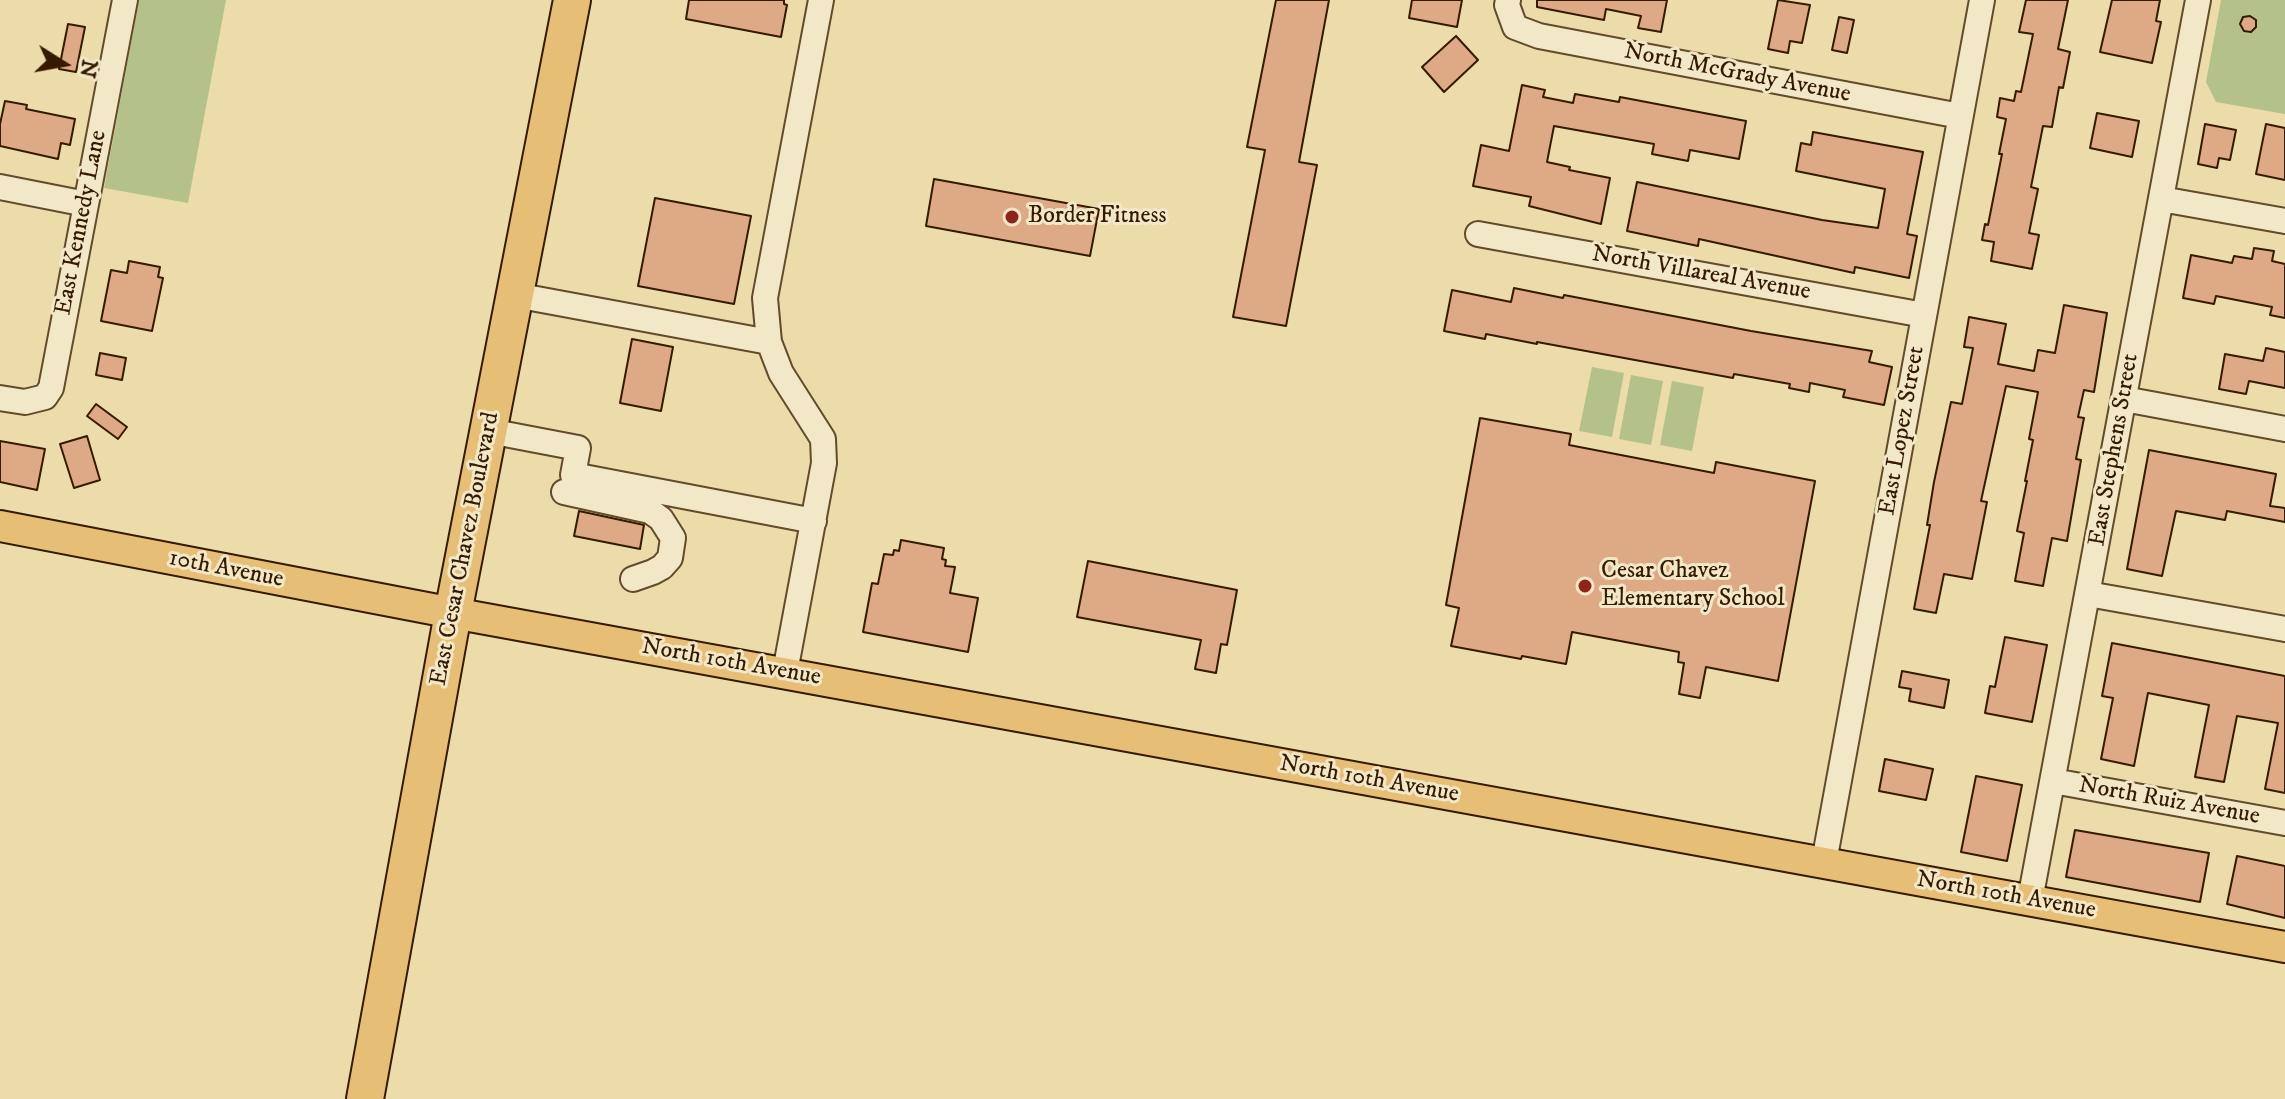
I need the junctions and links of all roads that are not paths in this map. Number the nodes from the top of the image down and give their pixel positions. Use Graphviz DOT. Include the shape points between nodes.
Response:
graph roads {
  1 [pos="572,0"];
  2 [pos="821,0"];
  3 [pos="1508,0"];
  4 [pos="1982,0"];
  5 [pos="2198,0"];
  6 [pos="120,1"];
  7 [pos="1960,116"];
  8 [pos="0,187"];
  9 [pos="2161,199"];
  10 [pos="86,204"];
  11 [pos="2285,221"];
  12 [pos="1478,234"];
  13 [pos="515,295"];
  14 [pos="1924,315"];
  15 [pos="769,342"];
  16 [pos="0,398"];
  17 [pos="2124,399"];
  18 [pos="2285,429"];
  19 [pos="489,431"];
  20 [pos="564,492"];
  21 [pos="814,521"];
  22 [pos="0,526"];
  23 [pos="633,579"];
  24 [pos="2088,594"];
  25 [pos="453,613"];
  26 [pos="2285,629"];
  27 [pos="785,672"];
  28 [pos="2053,781"];
  29 [pos="2285,823"];
  30 [pos="1824,862"];
  31 [pos="2030,900"];
  32 [pos="2285,947"];
  33 [pos="365,1099"];
  1 -- 13 [label="highway, East Cesar Chavez Boulevard"];
  2 -- 15 [label="street" via="765,298"];
  3 -- 7 [label="street, North McGrady Avenue" via="1515,27 1539,36"];
  4 -- 7 [label="street, East Lopez Street"];
  5 -- 9 [label="street, East Stephens Street"];
  6 -- 10 [label="street, East Kennedy Lane"];
  7 -- 14 [label="street, East Lopez Street"];
  8 -- 10 [label="street"];
  9 -- 11 [label="street"];
  9 -- 17 [label="street, East Stephens Street"];
  10 -- 16 [label="street, East Kennedy Lane" via="54,375 45,397 25,402"];
  12 -- 14 [label="street, North Villareal Avenue"];
  13 -- 15 [label="street"];
  13 -- 19 [label="highway, East Cesar Chavez Boulevard"];
  14 -- 30 [label="street, East Lopez Street"];
  15 -- 21 [label="street" via="781,373 823,439"];
  17 -- 18 [label="street"];
  17 -- 24 [label="street, East Stephens Street"];
  19 -- 21 [label="street" via="578,448 573,475"];
  19 -- 25 [label="highway, East Cesar Chavez Boulevard"];
  20 -- 23 [label="street" via="650,511 661,519 673,538 670,558"];
  21 -- 27 [label="street"];
  22 -- 25 [label="main road, 10th Avenue"];
  24 -- 26 [label="street"];
  24 -- 28 [label="street, East Stephens Street"];
  25 -- 27 [label="main road, North 10th Avenue"];
  25 -- 33 [label="highway, East Cesar Chavez Boulevard"];
  27 -- 30 [label="main road, North 10th Avenue"];
  28 -- 29 [label="street, North Ruiz Avenue"];
  28 -- 31 [label="street, East Stephens Street"];
  30 -- 31 [label="main road, North 10th Avenue"];
  31 -- 32 [label="main road, North 10th Avenue"];
}
